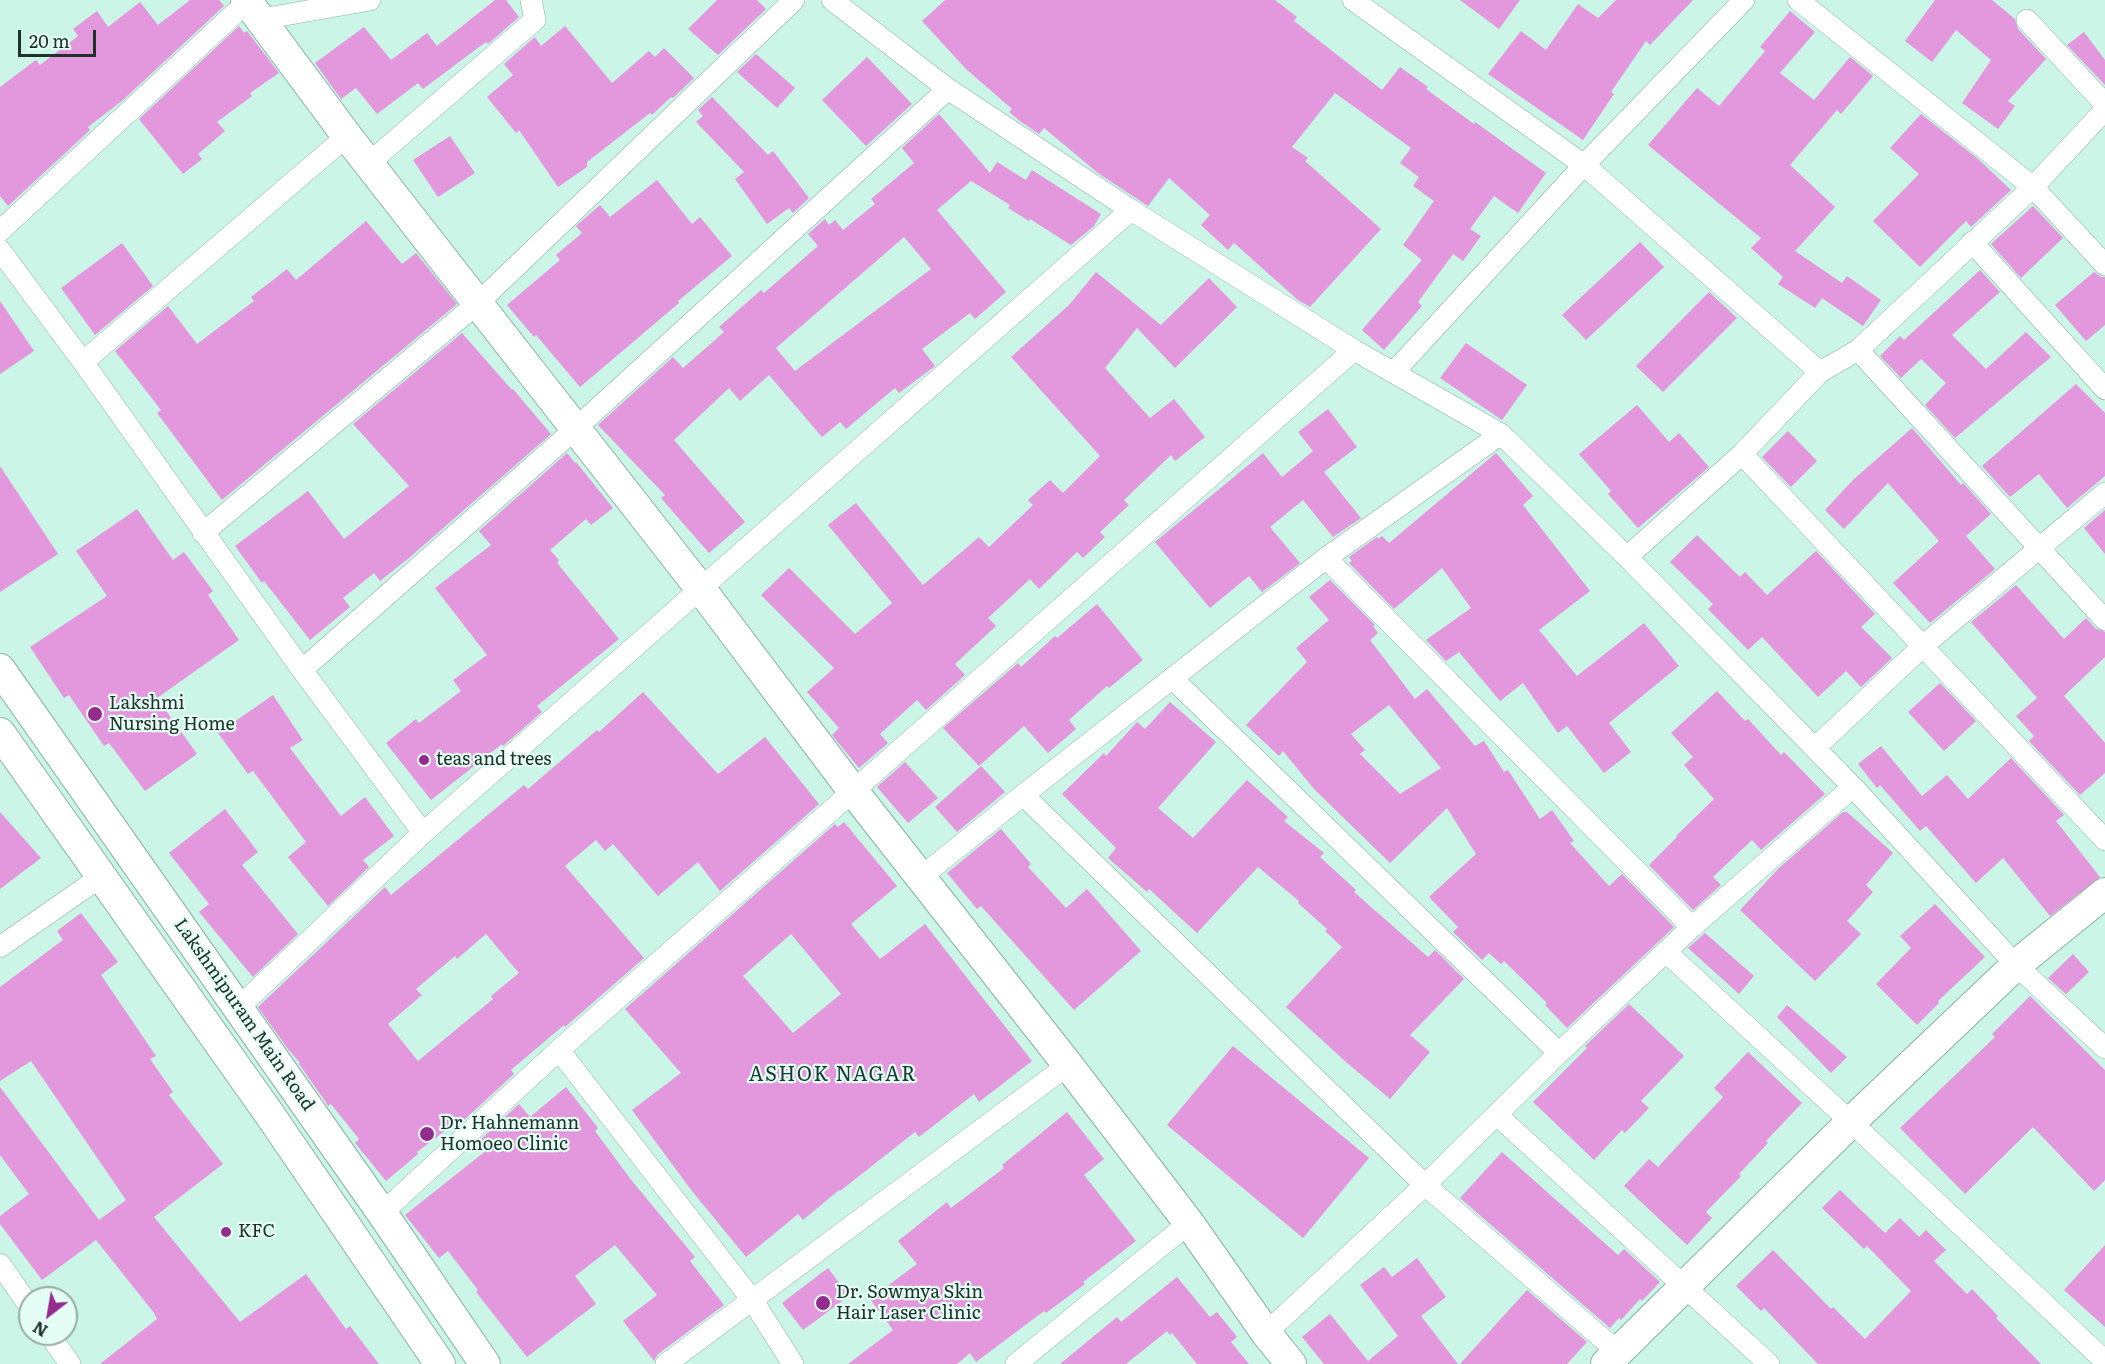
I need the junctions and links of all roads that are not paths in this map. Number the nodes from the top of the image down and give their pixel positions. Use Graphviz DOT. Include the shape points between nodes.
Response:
graph roads {
  1 [pos="370,0"];
  2 [pos="531,0"];
  3 [pos="794,0"];
  4 [pos="832,0"];
  5 [pos="1353,0"];
  6 [pos="1744,0"];
  7 [pos="1798,0"];
  8 [pos="251,7"];
  9 [pos="2027,20"];
  10 [pos="948,89"];
  11 [pos="2105,104"];
  12 [pos="2105,110"];
  13 [pos="347,136"];
  14 [pos="369,163"];
  15 [pos="1584,165"];
  16 [pos="2033,187"];
  17 [pos="1131,210"];
  18 [pos="0,231"];
  19 [pos="1972,242"];
  20 [pos="0,250"];
  21 [pos="2105,265"];
  22 [pos="478,303"];
  23 [pos="1354,350"];
  24 [pos="1858,350"];
  25 [pos="83,362"];
  26 [pos="1394,372"];
  27 [pos="1821,372"];
  28 [pos="2105,389"];
  29 [pos="574,430"];
  30 [pos="1501,434"];
  31 [pos="1742,454"];
  32 [pos="2105,493"];
  33 [pos="202,533"];
  34 [pos="2039,549"];
  35 [pos="1627,557"];
  36 [pos="1326,558"];
  37 [pos="700,588"];
  38 [pos="2105,620"];
  39 [pos="1924,645"];
  40 [pos="0,669"];
  41 [pos="302,670"];
  42 [pos="1172,678"];
  43 [pos="0,733"];
  44 [pos="1815,748"];
  45 [pos="1853,787"];
  46 [pos="853,791"];
  47 [pos="1023,795"];
  48 [pos="423,833"];
  49 [pos="2105,840"];
  50 [pos="102,876"];
  51 [pos="921,878"];
  52 [pos="2105,893"];
  53 [pos="1692,927"];
  54 [pos="0,947"];
  55 [pos="1666,952"];
  56 [pos="2016,965"];
  57 [pos="238,1008"];
  58 [pos="2105,1048"];
  59 [pos="559,1050"];
  60 [pos="1559,1053"];
  61 [pos="1068,1065"];
  62 [pos="1497,1115"];
  63 [pos="1851,1122"];
  64 [pos="1425,1185"];
  65 [pos="382,1213"];
  66 [pos="1189,1223"];
  67 [pos="0,1264"];
  68 [pos="1685,1287"];
  69 [pos="18,1290"];
  70 [pos="753,1301"];
  71 [pos="1266,1333"];
  72 [pos="57,1346"];
  73 [pos="1612,1358"];
  74 [pos="1024,1361"];
  75 [pos="2105,1361"];
  76 [pos="70,1364"];
  77 [pos="440,1364"];
  78 [pos="485,1364"];
  79 [pos="666,1364"];
  80 [pos="793,1364"];
  81 [pos="1291,1364"];
  82 [pos="1768,1364"];
  1 -- 8 [label="street"];
  2 -- 14 [label="street" via="536,20"];
  3 -- 22 [label="street"];
  4 -- 10 [label="street"];
  5 -- 15 [label="street"];
  6 -- 15 [label="street"];
  7 -- 16 [label="street"];
  8 -- 13 [label="street"];
  8 -- 18 [label="street"];
  9 -- 11 [label="street"];
  10 -- 17 [label="street"];
  10 -- 29 [label="street"];
  12 -- 16 [label="street"];
  13 -- 14 [label="street"];
  13 -- 25 [label="street"];
  14 -- 22 [label="street"];
  15 -- 26 [label="street"];
  15 -- 27 [label="street"];
  16 -- 19 [label="street"];
  16 -- 21 [label="street"];
  17 -- 23 [label="street"];
  17 -- 37 [label="street"];
  19 -- 24 [label="street"];
  19 -- 28 [label="street"];
  20 -- 25 [label="street"];
  22 -- 29 [label="street"];
  22 -- 33 [label="street"];
  23 -- 26 [label="street"];
  23 -- 46 [label="street"];
  24 -- 27 [label="street"];
  24 -- 34 [label="street"];
  25 -- 33 [label="street"];
  26 -- 30 [label="street"];
  27 -- 31 [label="street"];
  29 -- 37 [label="street"];
  29 -- 41 [label="street"];
  30 -- 35 [label="street"];
  30 -- 36 [label="street"];
  31 -- 35 [label="street"];
  31 -- 39 [label="street"];
  32 -- 34 [label="street"];
  33 -- 41 [label="street"];
  34 -- 38 [label="street"];
  34 -- 39 [label="street"];
  35 -- 44 [label="street"];
  36 -- 42 [label="street"];
  36 -- 53 [label="street"];
  37 -- 46 [label="street"];
  37 -- 48 [label="street"];
  39 -- 44 [label="street"];
  39 -- 49 [label="street"];
  40 -- 57 [label="street, Lakshmipuram Main Road"];
  41 -- 48 [label="street"];
  42 -- 47 [label="street"];
  42 -- 60 [label="street"];
  43 -- 50 [label="street, Lakshmipuram Main Road"];
  44 -- 45 [label="street"];
  45 -- 53 [label="street"];
  45 -- 56 [label="street"];
  46 -- 51 [label="street"];
  46 -- 59 [label="street"];
  47 -- 51 [label="street"];
  47 -- 64 [label="street"];
  48 -- 57 [label="street"];
  50 -- 54 [label="street"];
  50 -- 77 [label="street, Lakshmipuram Main Road"];
  51 -- 61 [label="street"];
  52 -- 56 [label="street"];
  53 -- 55 [label="street"];
  55 -- 60 [label="street"];
  55 -- 63 [label="street"];
  56 -- 58 [label="street"];
  56 -- 63 [label="street"];
  57 -- 65 [label="street, Lakshmipuram Main Road"];
  59 -- 65 [label="street"];
  59 -- 70 [label="street"];
  60 -- 62 [label="street"];
  61 -- 66 [label="street"];
  61 -- 70 [label="street"];
  62 -- 64 [label="street"];
  62 -- 68 [label="street"];
  63 -- 68 [label="street"];
  63 -- 75 [label="street"];
  64 -- 71 [label="street"];
  64 -- 73 [label="street"];
  65 -- 78 [label="street, Lakshmipuram Main Road"];
  66 -- 71 [label="street"];
  66 -- 74 [label="street"];
  67 -- 69 [label="street"];
  68 -- 73 [label="street"];
  68 -- 82 [label="street"];
  70 -- 79 [label="street"];
  70 -- 80 [label="street"];
  71 -- 81 [label="street"];
  72 -- 76 [label="street"];
}
